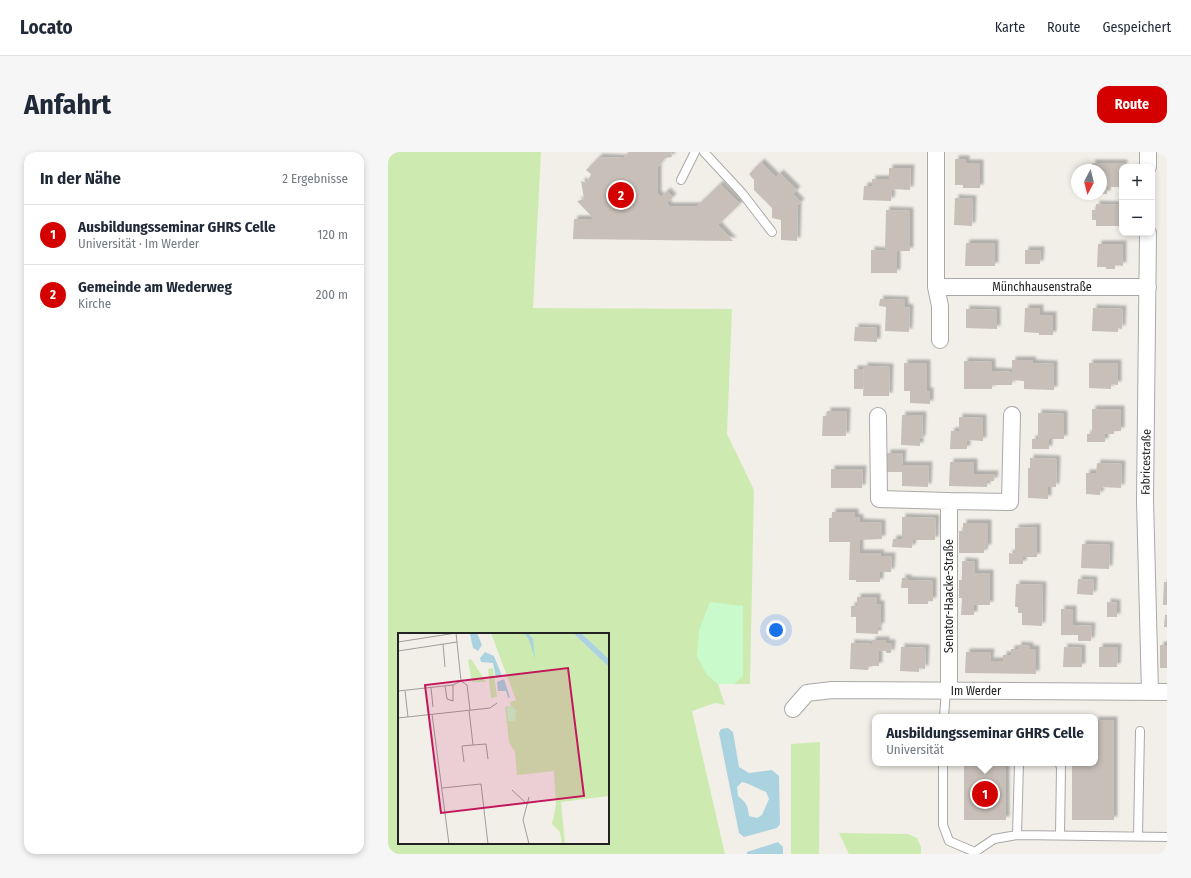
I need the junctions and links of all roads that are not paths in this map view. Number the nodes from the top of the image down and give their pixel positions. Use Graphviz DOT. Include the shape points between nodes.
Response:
graph roads {
  1 [pos="695,152"];
  2 [pos="704,152"];
  3 [pos="936,152"];
  4 [pos="1148,152"];
  5 [pos="1148,164"];
  6 [pos="681,180"];
  7 [pos="772,232"];
  8 [pos="1148,236"];
  9 [pos="936,287"];
  10 [pos="1148,287"];
  11 [pos="940,340"];
  12 [pos="1012,415"];
  13 [pos="878,416"];
  14 [pos="949,501"];
  15 [pos="947,690"];
  16 [pos="1150,692"];
  17 [pos="1167,692"];
  18 [pos="793,709"];
  19 [pos="944,714"];
  20 [pos="1140,731"];
  21 [pos="943,766"];
  22 [pos="1018,766"];
  23 [pos="1060,766"];
  24 [pos="1017,835"];
  25 [pos="1060,835"];
  26 [pos="1138,836"];
  27 [pos="1167,836"];
  28 [pos="975,853"];
  1 -- 6 [label="lane"];
  2 -- 7 [label="lane" via="742,193"];
  3 -- 9 [label="street"];
  4 -- 5 [label="street"];
  8 -- 10 [label="street, Fabricestraße"];
  9 -- 10 [label="street, Münchhausenstraße"];
  9 -- 11 [label="street" via="940,306"];
  10 -- 16 [label="street, Fabricestraße" via="1145,499"];
  12 -- 14 [label="street" via="1010,502"];
  13 -- 14 [label="street" via="879,499"];
  14 -- 15 [label="street, Senator-Haacke-Straße"];
  15 -- 16 [label="street, Im Werder"];
  15 -- 18 [label="street, Im Werder" via="832,690 807,693"];
  15 -- 19 [label="lane"];
  16 -- 17 [label="street, Im Werder"];
  20 -- 26 [label="lane"];
  21 -- 28 [label="lane" via="943,825 949,841"];
  22 -- 24 [label="lane"];
  23 -- 25 [label="lane"];
  24 -- 25 [label="lane"];
  24 -- 28 [label="lane" via="994,839"];
  25 -- 26 [label="lane"];
  26 -- 27 [label="lane"];
}
